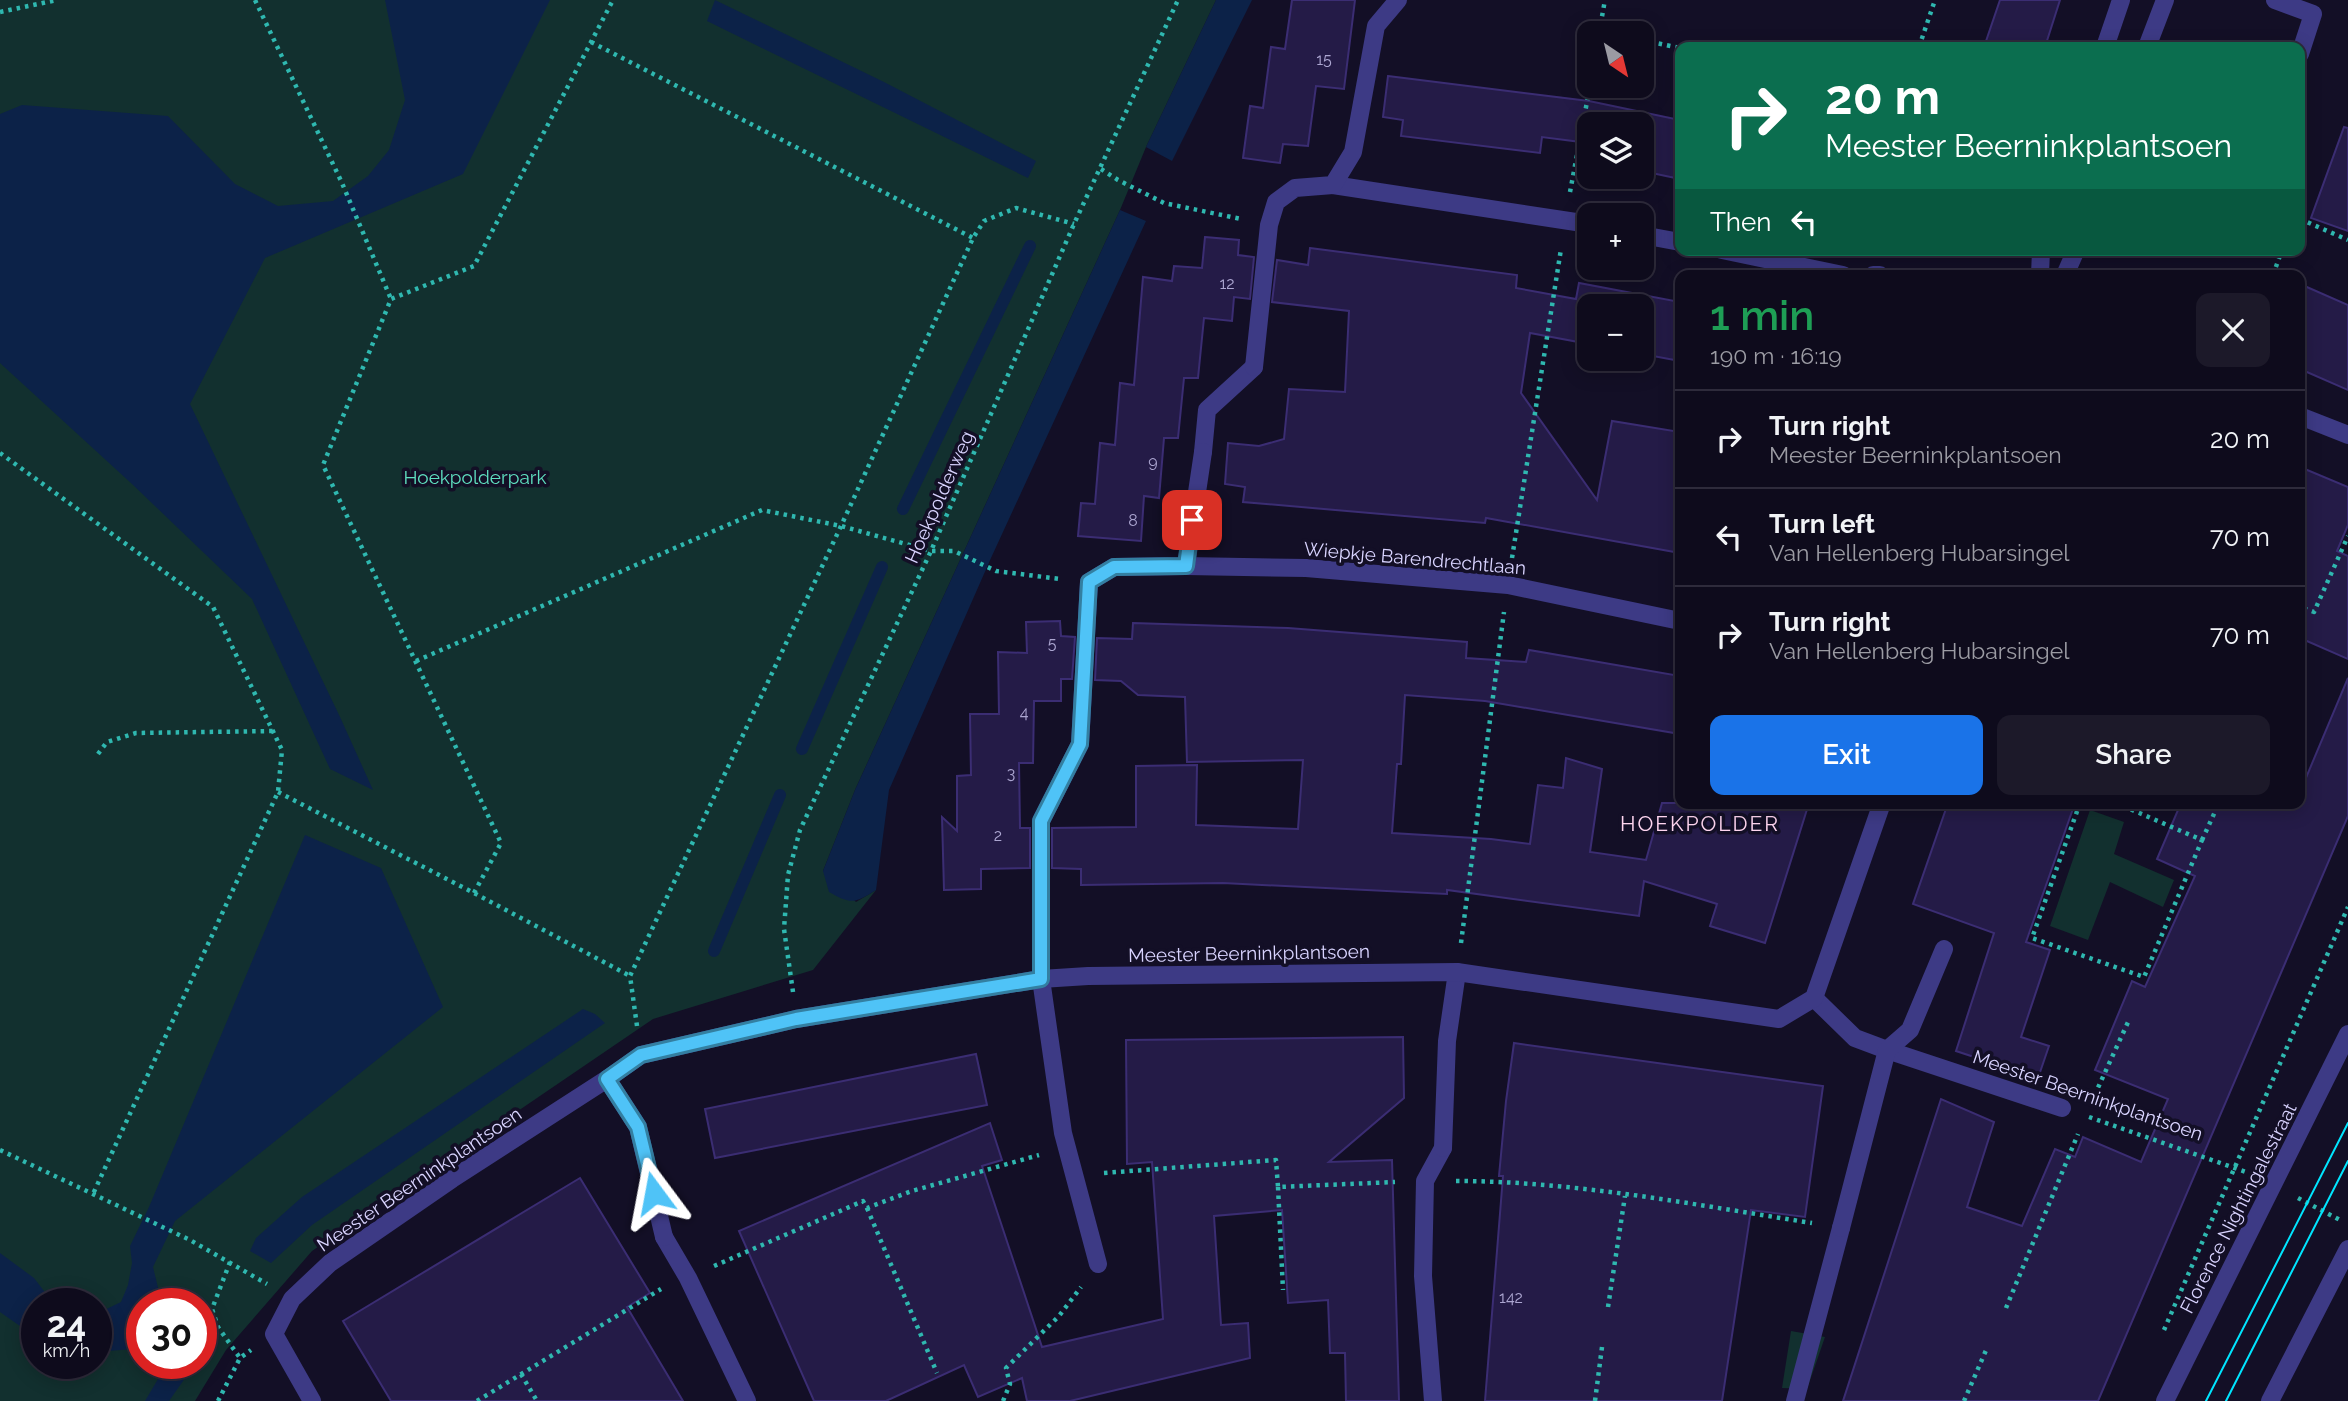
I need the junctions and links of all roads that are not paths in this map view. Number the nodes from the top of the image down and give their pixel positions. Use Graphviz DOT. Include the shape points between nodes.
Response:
graph roads {
  1 [pos="1398,0"];
  2 [pos="2121,0"];
  3 [pos="2165,0"];
  4 [pos="2275,0"];
  5 [pos="2107,42"];
  6 [pos="2149,42"];
  7 [pos="2304,42"];
  8 [pos="1333,185"];
  9 [pos="1577,222"];
  10 [pos="1654,237"];
  11 [pos="1675,241"];
  12 [pos="1751,256"];
  13 [pos="1819,270"];
  14 [pos="2305,418"];
  15 [pos="2348,435"];
  16 [pos="1186,566"];
  17 [pos="1675,620"];
  18 [pos="1880,809"];
  19 [pos="1944,948"];
  20 [pos="1457,972"];
  21 [pos="1041,979"];
  22 [pos="1814,998"];
  23 [pos="2348,1034"];
  24 [pos="1887,1050"];
  25 [pos="607,1079"];
  26 [pos="2062,1108"];
  27 [pos="2348,1249"];
  28 [pos="1098,1264"];
  29 [pos="312,1401"];
  30 [pos="747,1401"];
  31 [pos="1433,1401"];
  32 [pos="1795,1401"];
  33 [pos="2165,1401"];
  34 [pos="2270,1401"];
  1 -- 8 [label="street" via="1376,26 1353,152"];
  2 -- 5 [label="street"];
  3 -- 6 [label="street"];
  4 -- 7 [label="street" via="2313,14"];
  8 -- 9 [label="street"];
  8 -- 16 [label="street" via="1295,188 1276,202 1269,225 1254,367 1207,410"];
  10 -- 11 [label="street"];
  12 -- 13 [label="street"];
  14 -- 15 [label="street"];
  16 -- 17 [label="street, Wiepkje Barendrechtlaan" via="1306,568 1508,586"];
  16 -- 21 [label="street, Wiepkje Barendrechtlaan" via="1114,567 1089,582 1080,744 1041,821"];
  18 -- 22 [label="street"];
  19 -- 24 [label="street" via="1910,1030"];
  20 -- 21 [label="street, Meester Beerninkplantsoen"];
  20 -- 22 [label="street, Meester Beerninkplantsoen" via="1779,1019"];
  20 -- 31 [label="street" via="1447,1041 1443,1148 1425,1181 1423,1276"];
  21 -- 25 [label="street, Meester Beerninkplantsoen" via="796,1019 641,1055"];
  21 -- 28 [label="street" via="1063,1133"];
  22 -- 24 [label="street, Meester Beerninkplantsoen" via="1855,1038"];
  23 -- 33 [label="street, Florence Nightingalestraat"];
  24 -- 26 [label="street, Meester Beerninkplantsoen"];
  24 -- 32 [label="street"];
  25 -- 29 [label="street, Meester Beerninkplantsoen" via="330,1263 292,1299 274,1334"];
  25 -- 30 [label="street" via="638,1127 664,1237"];
  27 -- 34 [label="street"];
}
